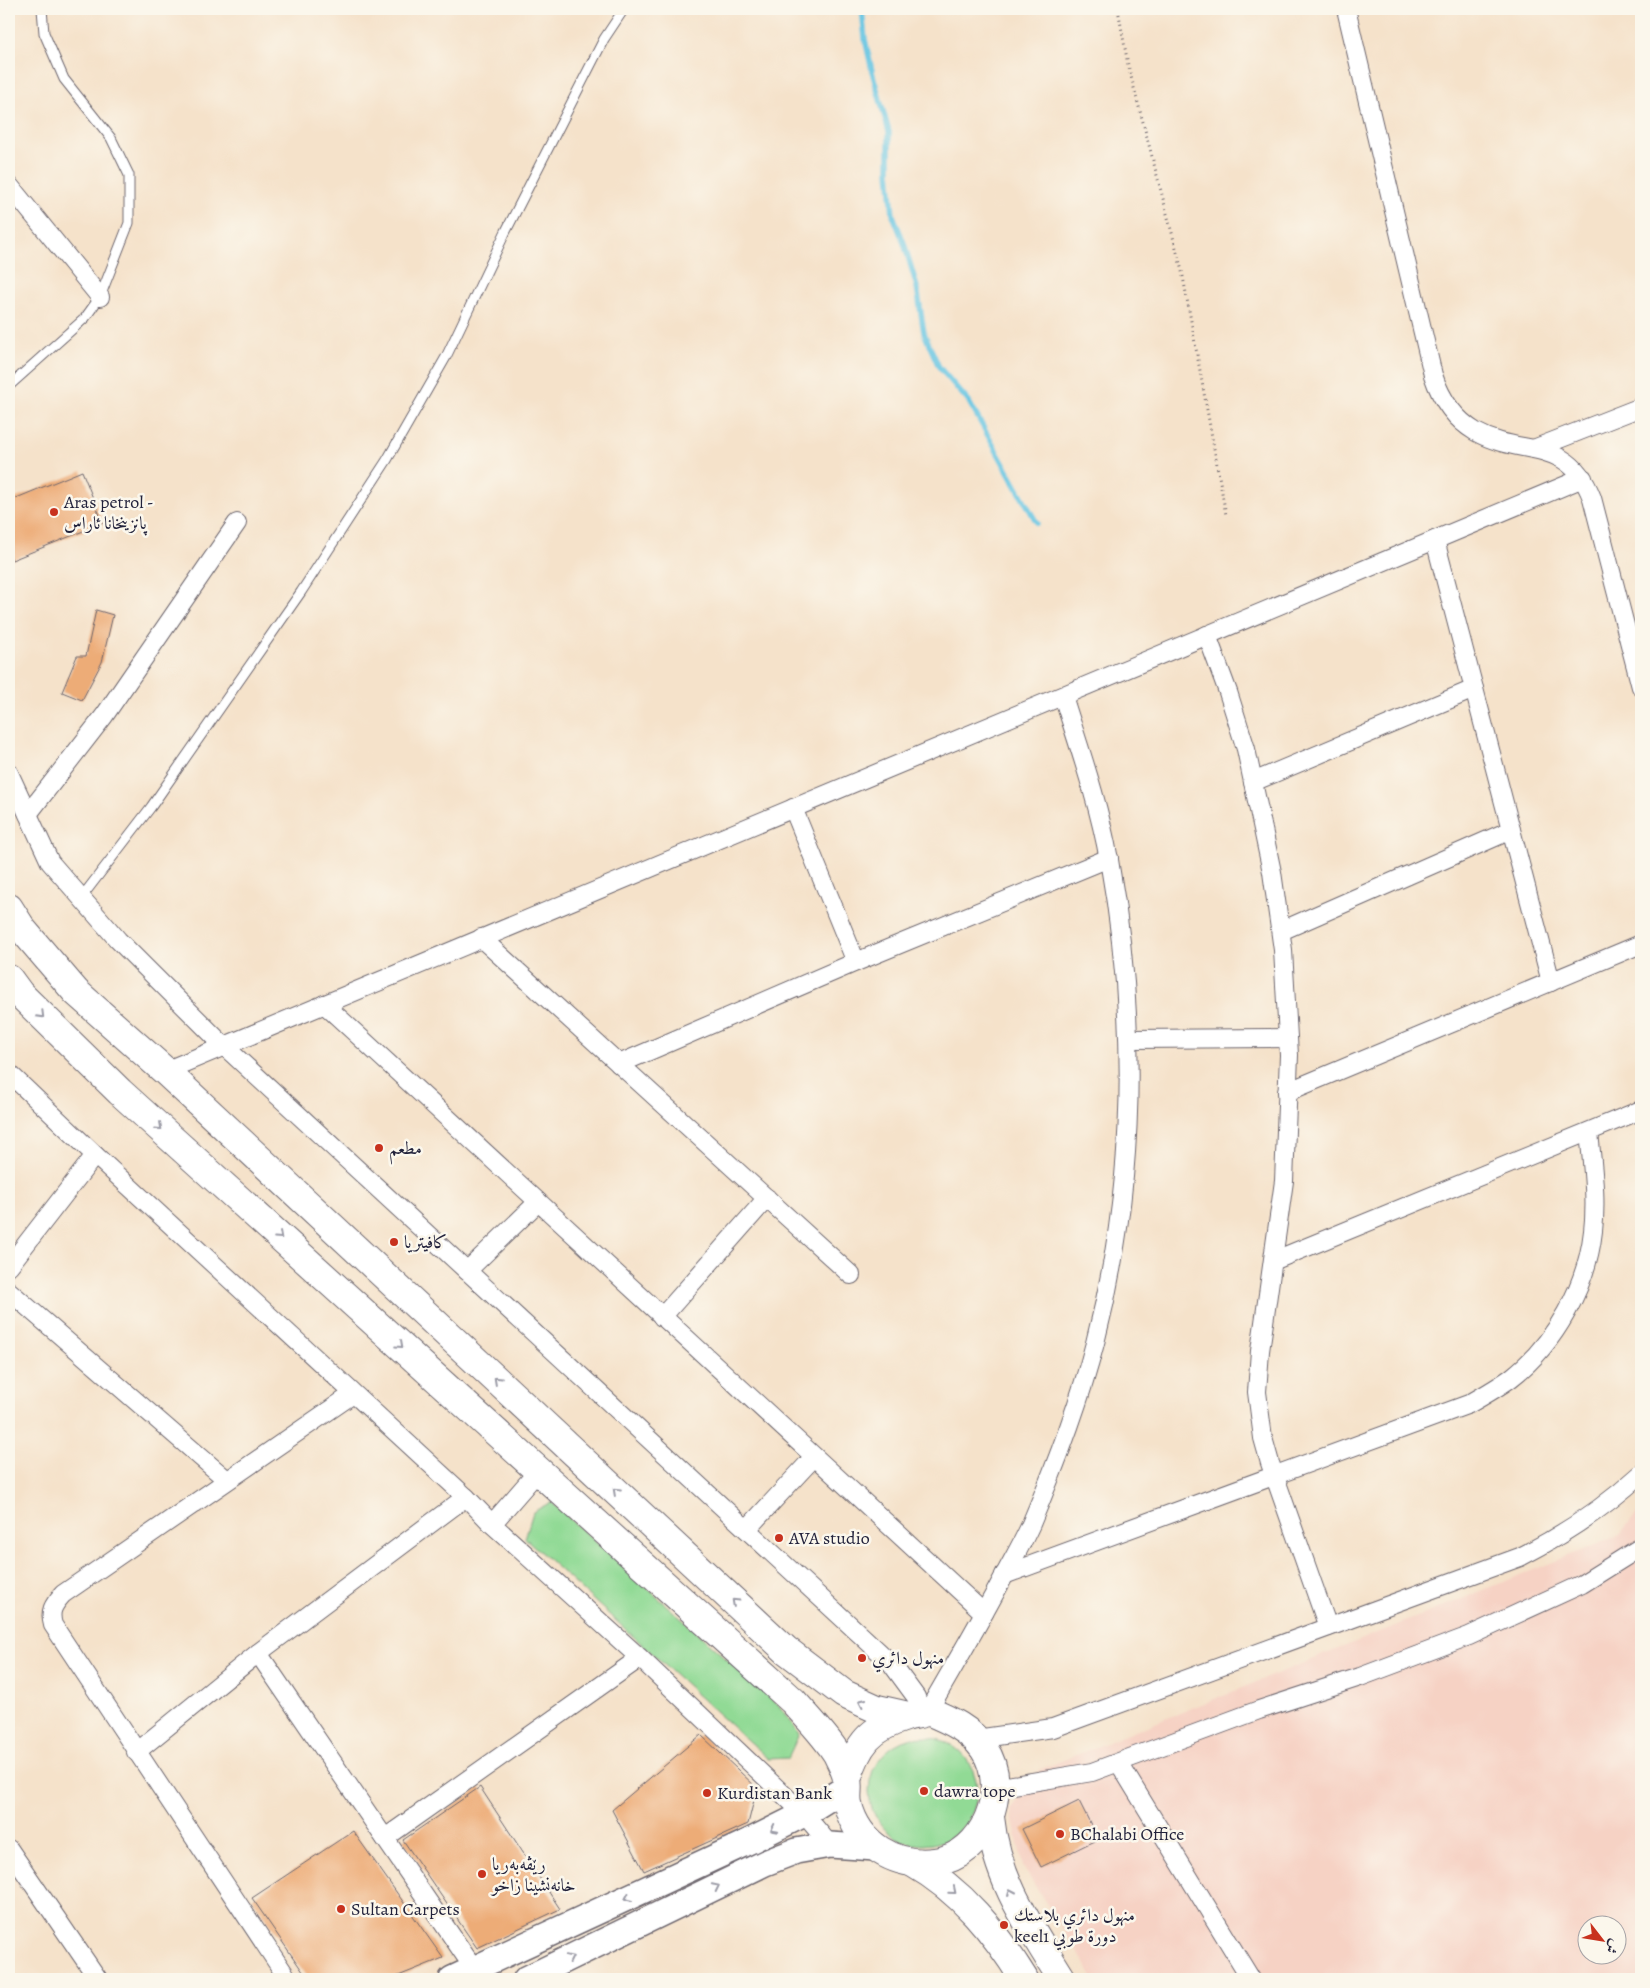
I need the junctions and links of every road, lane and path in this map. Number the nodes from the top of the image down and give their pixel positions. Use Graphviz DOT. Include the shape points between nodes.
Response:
graph roads {
  1 [pos="42,9"];
  2 [pos="624,9"];
  3 [pos="1118,9"];
  4 [pos="1346,9"];
  5 [pos="9,185"];
  6 [pos="100,297"];
  7 [pos="9,386"];
  8 [pos="1641,407"];
  9 [pos="1536,448"];
  10 [pos="1582,478"];
  11 [pos="1226,516"];
  12 [pos="237,523"];
  13 [pos="1435,540"];
  14 [pos="1207,635"];
  15 [pos="1641,687"];
  16 [pos="1474,689"];
  17 [pos="1063,696"];
  18 [pos="9,773"];
  19 [pos="1253,782"];
  20 [pos="793,808"];
  21 [pos="28,814"];
  22 [pos="1511,830"];
  23 [pos="1109,858"];
  24 [pos="81,898"];
  25 [pos="9,908"];
  26 [pos="1281,931"];
  27 [pos="481,938"];
  28 [pos="1641,944"];
  29 [pos="856,962"];
  30 [pos="9,978"];
  31 [pos="1550,982"];
  32 [pos="324,1004"];
  33 [pos="1288,1038"];
  34 [pos="1129,1039"];
  35 [pos="224,1046"];
  36 [pos="619,1064"];
  37 [pos="165,1071"];
  38 [pos="9,1073"];
  39 [pos="1287,1092"];
  40 [pos="1641,1110"];
  41 [pos="1589,1132"];
  42 [pos="95,1155"];
  43 [pos="767,1198"];
  44 [pos="538,1202"];
  45 [pos="1272,1261"];
  46 [pos="9,1266"];
  47 [pos="468,1271"];
  48 [pos="851,1275"];
  49 [pos="9,1291"];
  50 [pos="662,1317"];
  51 [pos="353,1394"];
  52 [pos="814,1457"];
  53 [pos="539,1470"];
  54 [pos="1641,1474"];
  55 [pos="1275,1476"];
  56 [pos="227,1480"];
  57 [pos="466,1497"];
  58 [pos="492,1524"];
  59 [pos="747,1529"];
  60 [pos="1641,1547"];
  61 [pos="1004,1575"];
  62 [pos="984,1614"];
  63 [pos="1328,1627"];
  64 [pos="258,1653"];
  65 [pos="640,1658"];
  66 [pos="919,1714"];
  67 [pos="976,1739"];
  68 [pos="136,1752"];
  69 [pos="1119,1763"];
  70 [pos="847,1783"];
  71 [pos="995,1788"];
  72 [pos="804,1814"];
  73 [pos="990,1817"];
  74 [pos="385,1838"];
  75 [pos="830,1845"];
  76 [pos="876,1848"];
  77 [pos="9,1849"];
  78 [pos="913,1863"];
  79 [pos="464,1974"];
  80 [pos="98,1979"];
  81 [pos="288,1979"];
  82 [pos="526,1979"];
  83 [pos="1024,1979"];
  84 [pos="1062,1979"];
  85 [pos="1251,1979"];
  1 -- 6 [label="lane" via="44,33 64,79 111,138 130,174 129,223"];
  2 -- 24 [label="lane" via="604,39 446,357 387,460 301,592 151,807"];
  3 -- 11 [label="path" via="1128,65 1182,270"];
  4 -- 9 [label="street" via="1439,392 1461,421 1476,432 1492,439"];
  5 -- 6 [label="street"];
  6 -- 7 [label="lane" via="86,318"];
  8 -- 9 [label="street"];
  9 -- 10 [label="street" via="1570,464"];
  10 -- 13 [label="street"];
  10 -- 15 [label="street" via="1592,498"];
  12 -- 21 [label="street" via="104,716"];
  13 -- 14 [label="street"];
  13 -- 16 [label="street"];
  14 -- 17 [label="street"];
  14 -- 19 [label="street" via="1241,733"];
  16 -- 19 [label="street"];
  16 -- 22 [label="street"];
  17 -- 20 [label="street"];
  17 -- 23 [label="street" via="1089,776"];
  18 -- 21 [label="street"];
  19 -- 26 [label="street"];
  20 -- 27 [label="street"];
  20 -- 29 [label="street"];
  21 -- 24 [label="street" via="50,862"];
  22 -- 26 [label="street"];
  22 -- 31 [label="street"];
  23 -- 29 [label="street"];
  23 -- 34 [label="street" via="1123,955"];
  24 -- 35 [label="street" via="118,940"];
  25 -- 37 [label="main road" via="23,930 76,992"];
  26 -- 33 [label="street"];
  27 -- 32 [label="street"];
  27 -- 36 [label="street"];
  28 -- 31 [label="street"];
  29 -- 36 [label="street"];
  30 -- 53 [label="main road, one-way" via="20,994 120,1092"];
  31 -- 39 [label="street"];
  32 -- 35 [label="street"];
  32 -- 44 [label="street"];
  33 -- 34 [label="street"];
  33 -- 39 [label="street"];
  34 -- 61 [label="street" via="1127,1150 1115,1247 1095,1343 1066,1436 1029,1526"];
  35 -- 37 [label="street"];
  35 -- 47 [label="street"];
  36 -- 43 [label="street"];
  66 -- 37 [label="main road, one-way" via="877,1709 844,1694 786,1650"];
  38 -- 42 [label="street"];
  39 -- 45 [label="street" via="1284,1181"];
  40 -- 41 [label="street"];
  41 -- 45 [label="street"];
  41 -- 55 [label="street" via="1595,1208 1588,1256 1571,1303 1535,1355 1512,1377 1469,1404"];
  42 -- 46 [label="street"];
  42 -- 51 [label="street"];
  43 -- 48 [label="street"];
  43 -- 50 [label="street"];
  44 -- 47 [label="street"];
  44 -- 50 [label="street"];
  45 -- 55 [label="street" via="1257,1392 1263,1438"];
  47 -- 59 [label="street"];
  49 -- 56 [label="street"];
  50 -- 52 [label="street"];
  51 -- 56 [label="street"];
  51 -- 57 [label="street"];
  52 -- 59 [label="street"];
  52 -- 62 [label="street"];
  53 -- 58 [label="street"];
  53 -- 70 [label="main road" via="793,1701 837,1754"];
  54 -- 63 [label="street" via="1589,1518 1520,1557"];
  55 -- 61 [label="street"];
  55 -- 63 [label="street"];
  56 -- 68 [label="street" via="63,1594 53,1605 52,1625"];
  57 -- 58 [label="street"];
  57 -- 64 [label="street"];
  58 -- 65 [label="street"];
  59 -- 66 [label="street" via="891,1663 916,1697"];
  60 -- 69 [label="street" via="1582,1584 1469,1636"];
  61 -- 62 [label="street"];
  62 -- 66 [label="street"];
  63 -- 67 [label="street" via="1053,1728"];
  64 -- 68 [label="street"];
  64 -- 74 [label="street"];
  65 -- 72 [label="street"];
  65 -- 74 [label="street"];
  66 -- 67 [label="main road" via="955,1722"];
  66 -- 70 [label="main road" via="886,1723 868,1738 854,1756"];
  67 -- 71 [label="main road" via="992,1768"];
  68 -- 81 [label="street"];
  69 -- 71 [label="street" via="1092,1772"];
  69 -- 85 [label="street"];
  70 -- 72 [label="main road"];
  70 -- 76 [label="main road" via="848,1804 854,1821"];
  71 -- 73 [label="main road"];
  72 -- 75 [label="street"];
  72 -- 79 [label="main road, one-way"];
  73 -- 78 [label="main road" via="978,1838 959,1853 937,1862"];
  84 -- 73 [label="main road, one-way" via="1018,1907 992,1842"];
  74 -- 79 [label="street"];
  75 -- 76 [label="main road"];
  82 -- 75 [label="main road, one-way" via="765,1863 796,1850"];
  76 -- 78 [label="main road" via="893,1858"];
  77 -- 80 [label="street"];
  78 -- 83 [label="main road, one-way" via="958,1895 982,1919"];
}
